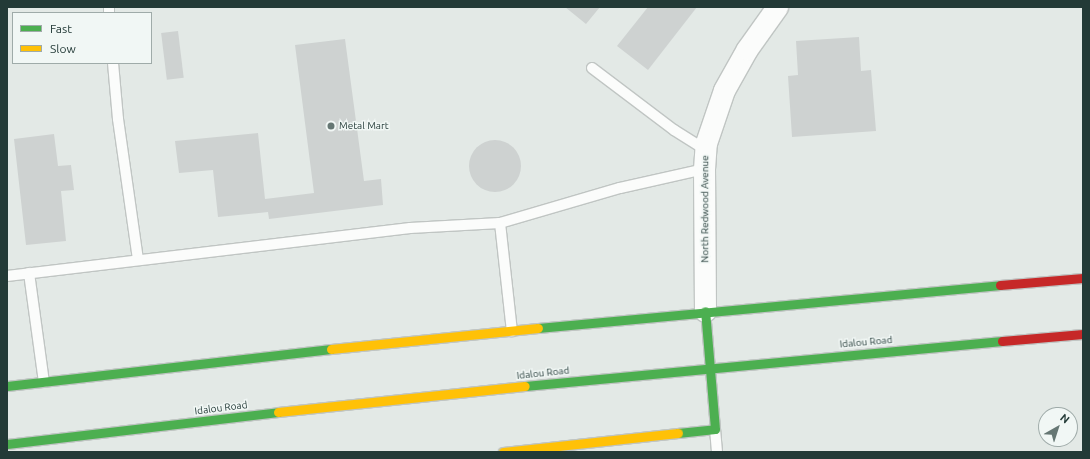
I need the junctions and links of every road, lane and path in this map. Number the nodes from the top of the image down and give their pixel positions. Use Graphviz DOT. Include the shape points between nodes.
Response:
graph roads {
  1 [pos="777,7"];
  2 [pos="113,64"];
  3 [pos="592,68"];
  4 [pos="705,159"];
  5 [pos="500,223"];
  6 [pos="138,259"];
  7 [pos="29,273"];
  8 [pos="7,276"];
  9 [pos="1083,278"];
  10 [pos="705,311"];
  11 [pos="512,331"];
  12 [pos="1083,334"];
  13 [pos="710,367"];
  14 [pos="44,382"];
  15 [pos="7,386"];
  16 [pos="715,429"];
  17 [pos="7,444"];
  18 [pos="503,452"];
  19 [pos="717,452"];
  1 -- 4 [label="street, North Redwood Avenue" via="747,49 724,90 712,119"];
  2 -- 6 [label="lane" via="118,119"];
  3 -- 4 [label="lane"];
  4 -- 5 [label="lane" via="620,188"];
  4 -- 10 [label="street, North Redwood Avenue"];
  5 -- 6 [label="lane" via="410,228"];
  5 -- 11 [label="lane"];
  6 -- 7 [label="lane"];
  7 -- 8 [label="lane"];
  7 -- 14 [label="lane"];
  9 -- 10 [label="main road"];
  10 -- 11 [label="main road"];
  10 -- 13 [label="main road, North Redwood Avenue"];
  11 -- 14 [label="main road"];
  12 -- 13 [label="main road, Idalou Road"];
  13 -- 16 [label="main road, North Redwood Avenue"];
  13 -- 17 [label="main road, Idalou Road" via="316,408"];
  14 -- 15 [label="main road"];
  16 -- 18 [label="main road"];
  16 -- 19 [label="lane"];
}
